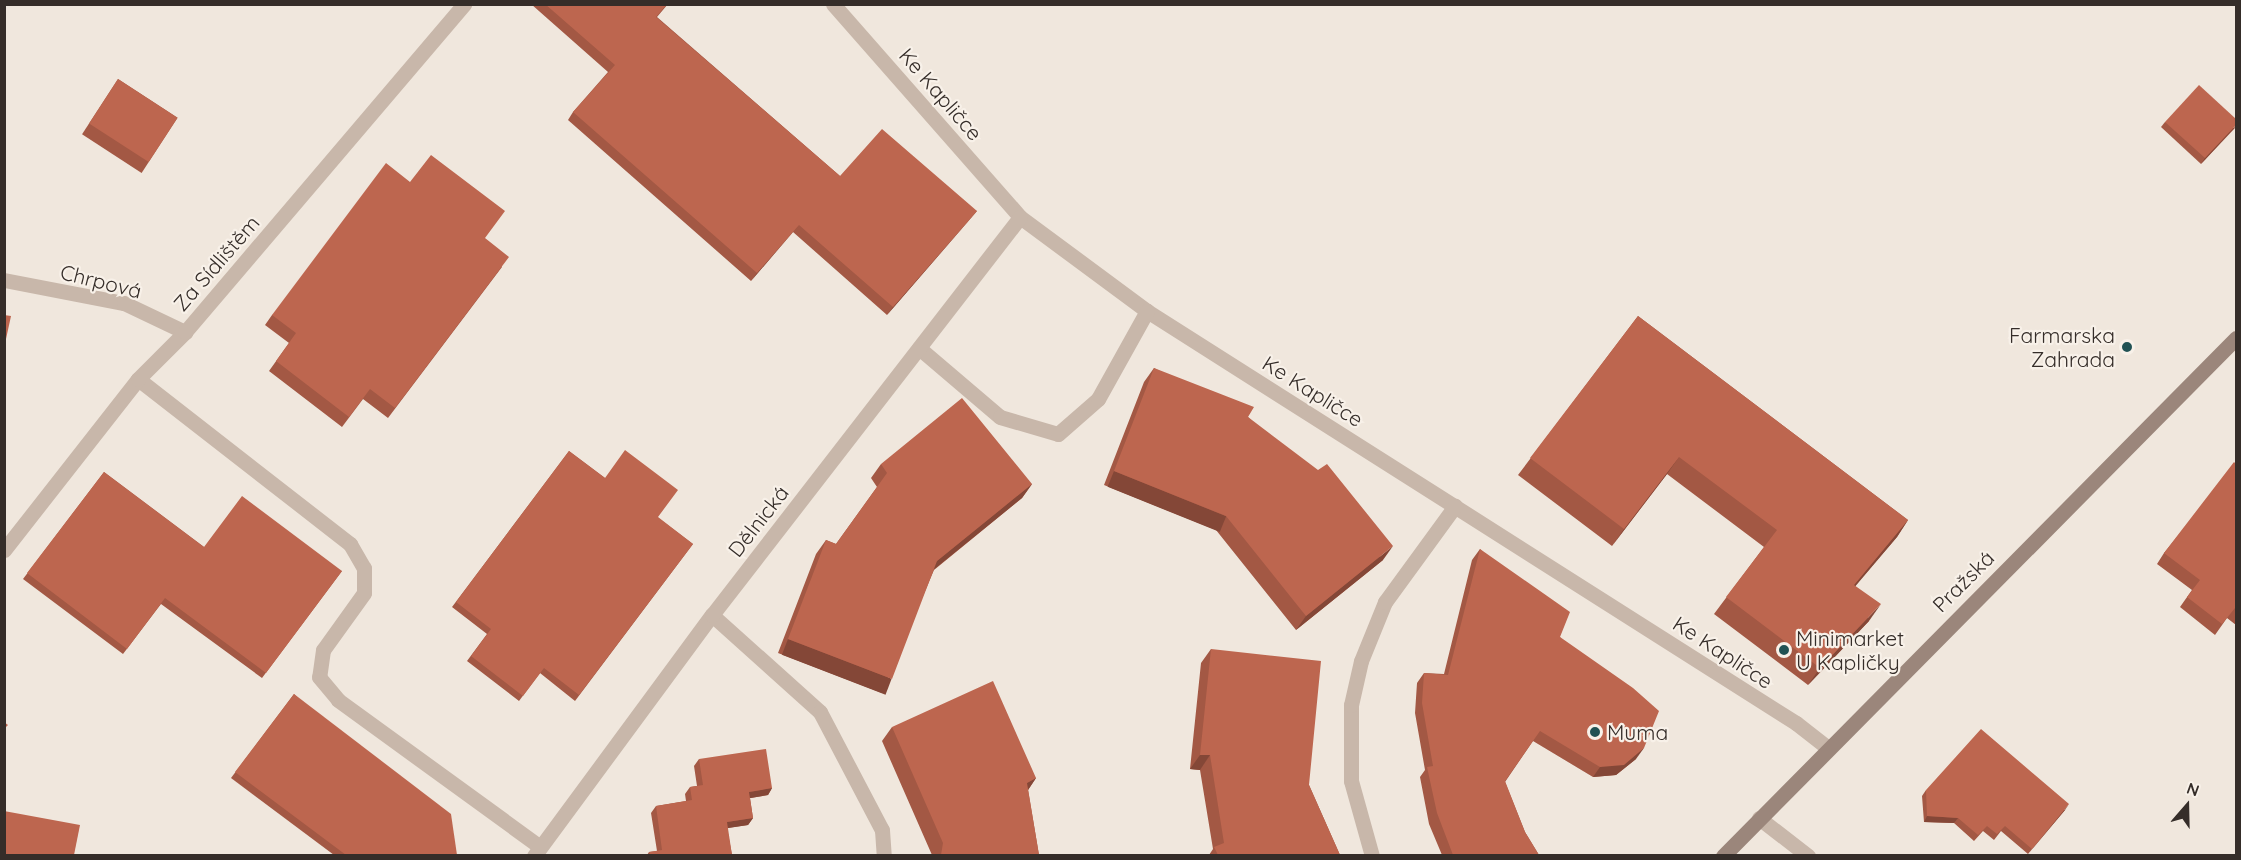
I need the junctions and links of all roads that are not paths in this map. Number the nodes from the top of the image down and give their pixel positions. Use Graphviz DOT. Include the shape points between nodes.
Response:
graph roads {
  1 [pos="464,4"];
  2 [pos="833,4"];
  3 [pos="1020,217"];
  4 [pos="4,280"];
  5 [pos="1147,311"];
  6 [pos="185,332"];
  7 [pos="2236,339"];
  8 [pos="919,348"];
  9 [pos="138,379"];
  10 [pos="1455,506"];
  11 [pos="4,550"];
  12 [pos="712,615"];
  13 [pos="1827,747"];
  14 [pos="1759,818"];
  15 [pos="537,851"];
  16 [pos="884,855"];
  17 [pos="1372,855"];
  18 [pos="1723,855"];
  19 [pos="1808,855"];
  1 -- 6 [label="street, Za Sídlištěm"];
  2 -- 3 [label="street, Ke Kapličce"];
  3 -- 5 [label="street, Ke Kapličce"];
  3 -- 8 [label="street, Dělnická"];
  4 -- 6 [label="street, Chrpová" via="124,303"];
  5 -- 8 [label="street" via="1098,399 1058,434 1000,417"];
  5 -- 10 [label="street, Ke Kapličce"];
  6 -- 9 [label="street, Za Sídlištěm"];
  7 -- 13 [label="street, Pražská"];
  8 -- 12 [label="street, Dělnická"];
  9 -- 11 [label="street, Za Sídlištěm"];
  9 -- 15 [label="street" via="350,544 364,568 364,593 323,650 319,676 338,700"];
  10 -- 13 [label="street, Ke Kapličce"];
  10 -- 17 [label="street" via="1385,602 1361,661 1351,705 1350,781"];
  12 -- 15 [label="street, Dělnická"];
  12 -- 16 [label="street" via="820,712 882,830"];
  13 -- 14 [label="street, Pražská"];
  14 -- 18 [label="street, Pražská"];
  14 -- 19 [label="street"];
}
